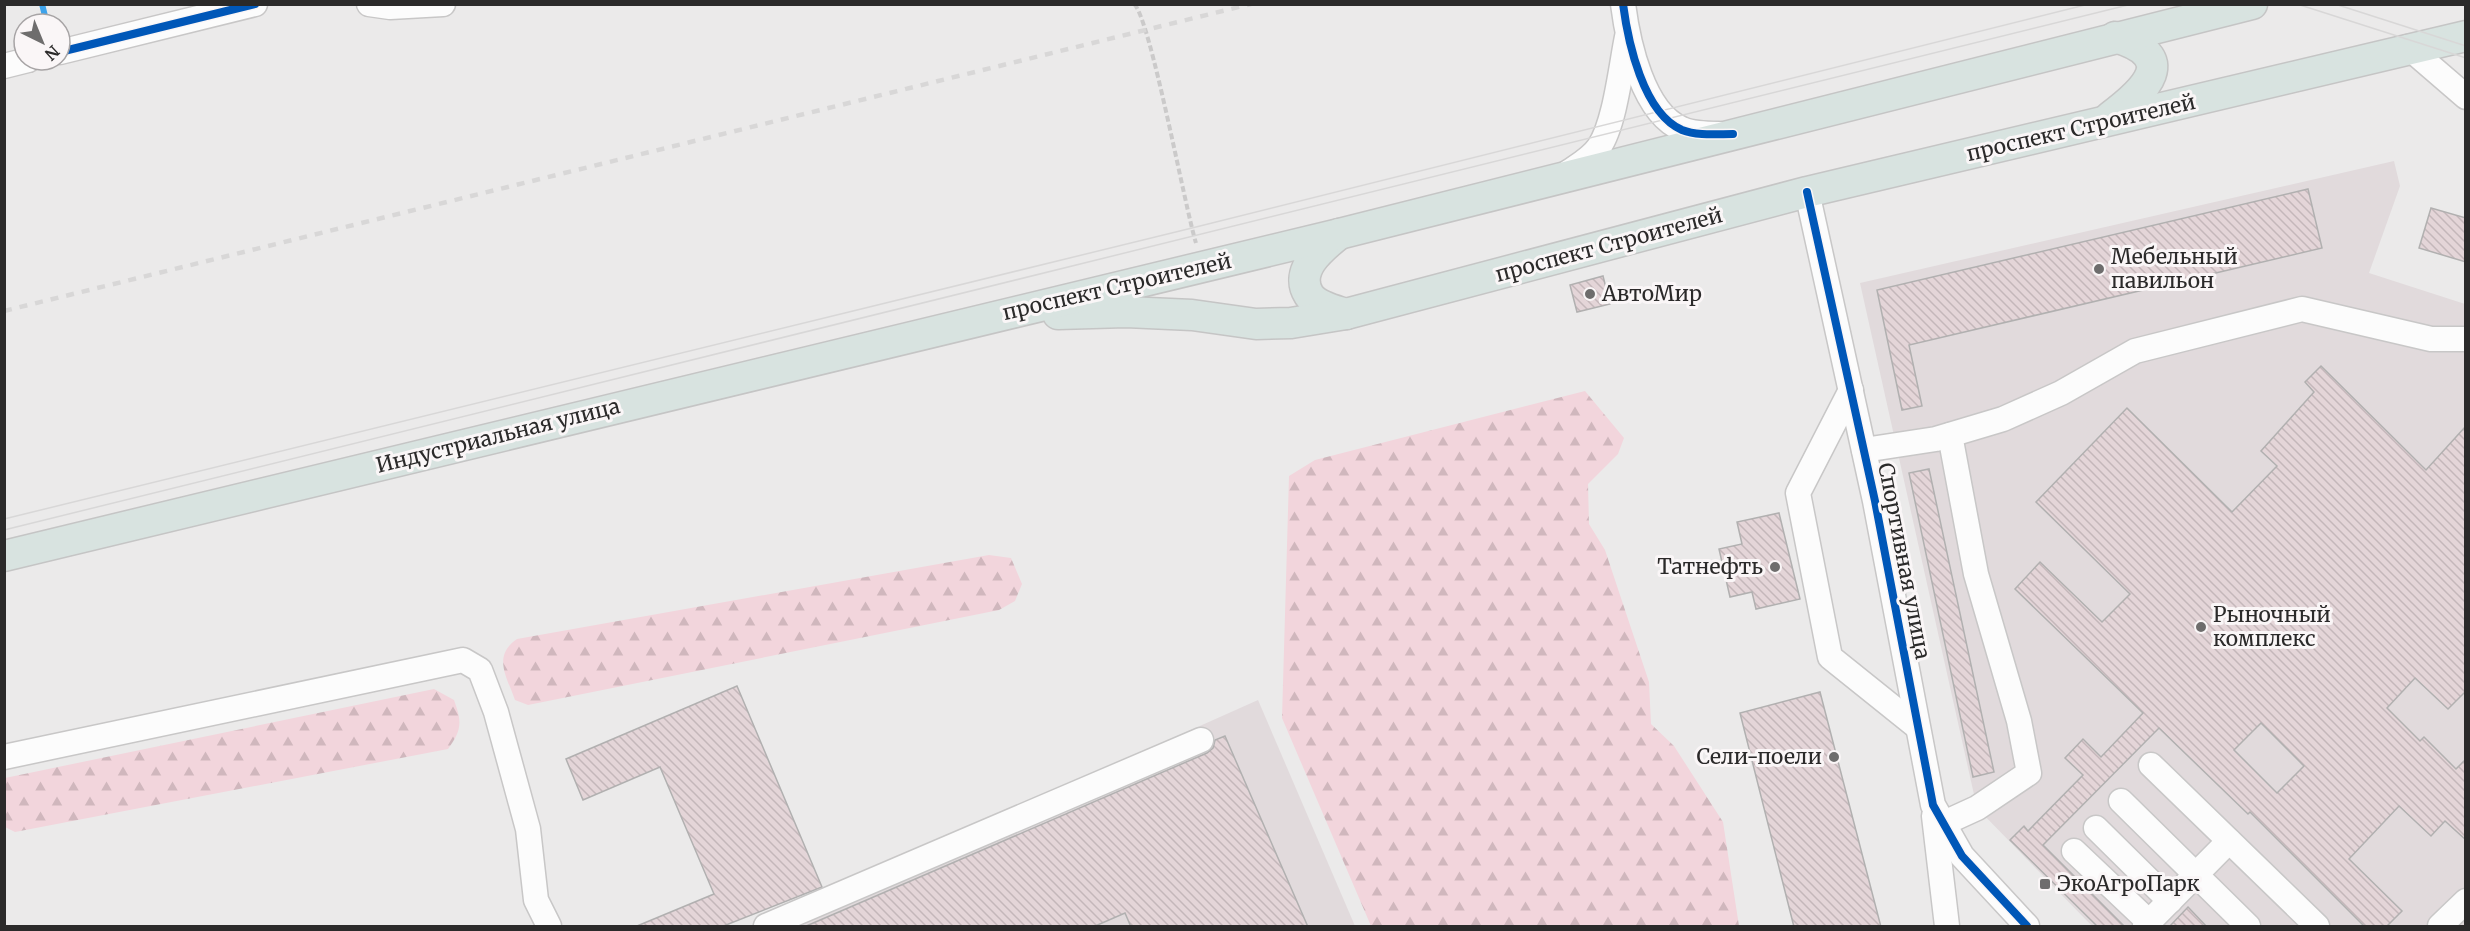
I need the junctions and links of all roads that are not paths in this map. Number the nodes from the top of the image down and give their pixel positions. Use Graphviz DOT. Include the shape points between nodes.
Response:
graph roads {
  1 [pos="255,4"];
  2 [pos="369,4"];
  3 [pos="443,4"];
  4 [pos="1623,4"];
  5 [pos="2252,4"];
  6 [pos="1627,34"];
  7 [pos="2466,36"];
  8 [pos="2115,37"];
  9 [pos="2408,47"];
  10 [pos="72,49"];
  11 [pos="2466,98"];
  12 [pos="2100,124"];
  13 [pos="1733,134"];
  14 [pos="1556,180"];
  15 [pos="1807,192"];
  16 [pos="1339,234"];
  17 [pos="1346,314"];
  18 [pos="992,316"];
  19 [pos="2466,339"];
  20 [pos="1851,390"];
  21 [pos="1950,435"];
  22 [pos="1864,450"];
  23 [pos="4,556"];
  24 [pos="1916,726"];
  25 [pos="1201,740"];
  26 [pos="4,757"];
  27 [pos="2151,765"];
  28 [pos="2121,801"];
  29 [pos="1937,814"];
  30 [pos="2096,828"];
  31 [pos="2229,841"];
  32 [pos="2074,851"];
  33 [pos="2196,875"];
  34 [pos="2170,901"];
  35 [pos="2466,902"];
  36 [pos="2020,920"];
  37 [pos="2147,924"];
  38 [pos="549,927"];
  39 [pos="766,927"];
  40 [pos="1947,927"];
  41 [pos="2248,927"];
  42 [pos="2317,927"];
  43 [pos="2440,927"];
  1 -- 10 [label="street"];
  2 -- 3 [label="street"];
  4 -- 6 [label="street"];
  5 -- 8 [label="main road, проспект Строителей"];
  6 -- 13 [label="street" via="1658,112 1682,129"];
  6 -- 14 [label="street" via="1616,91 1599,147"];
  7 -- 9 [label="main road, проспект Строителей"];
  8 -- 12 [label="main road" via="2136,44 2147,55 2150,81 2139,96"];
  8 -- 13 [label="main road, проспект Строителей"];
  9 -- 11 [label="street"];
  9 -- 12 [label="main road, проспект Строителей"];
  12 -- 15 [label="main road, проспект Строителей"];
  13 -- 14 [label="main road, проспект Строителей"];
  14 -- 16 [label="main road, проспект Строителей"];
  15 -- 17 [label="main road, проспект Строителей"];
  15 -- 20 [label="street, Спортивная улица"];
  16 -- 17 [label="main road" via="1315,253 1306,282 1308,295 1321,305"];
  16 -- 18 [label="main road, проспект Строителей"];
  17 -- 18 [label="main road, проспект Строителей" via="1256,324 1192,315 1126,312"];
  18 -- 23 [label="main road, Индустриальная улица"];
  19 -- 21 [label="street" via="2431,339 2302,309 2135,351 2061,393 2003,419"];
  20 -- 22 [label="street, Спортивная улица"];
  20 -- 24 [label="street" via="1798,493 1830,657"];
  21 -- 22 [label="street"];
  21 -- 29 [label="street" via="1976,574 2019,721 2029,773 1977,808"];
  22 -- 24 [label="street, Спортивная улица"];
  24 -- 29 [label="street, Спортивная улица"];
  25 -- 39 [label="street"];
  26 -- 38 [label="street" via="463,660 480,670 496,712 528,829 536,900"];
  27 -- 31 [label="street"];
  28 -- 33 [label="street"];
  29 -- 36 [label="street, Спортивная улица" via="1962,856"];
  29 -- 40 [label="street"];
  30 -- 34 [label="street"];
  31 -- 33 [label="street"];
  31 -- 42 [label="street"];
  32 -- 37 [label="street"];
  33 -- 34 [label="street"];
  33 -- 41 [label="street"];
  34 -- 37 [label="street"];
  35 -- 43 [label="street"];
}
